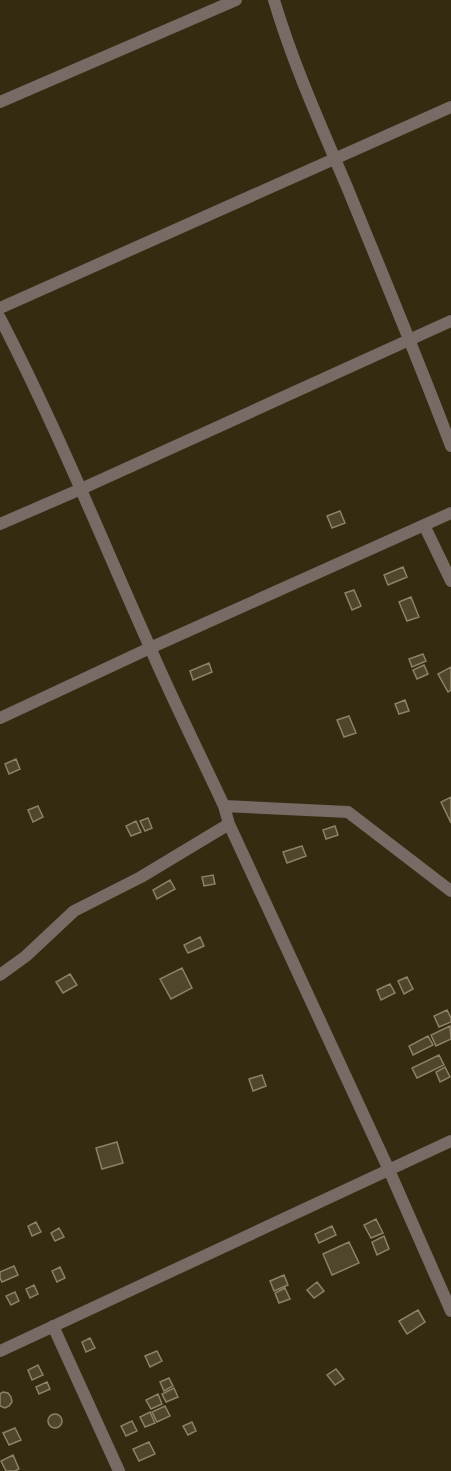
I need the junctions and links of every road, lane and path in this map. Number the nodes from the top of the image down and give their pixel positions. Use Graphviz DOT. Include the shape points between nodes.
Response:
graph roads {
  1 [pos="236,0"];
  2 [pos="274,0"];
  3 [pos="0,102"];
  4 [pos="451,107"];
  5 [pos="335,159"];
  6 [pos="0,308"];
  7 [pos="0,318"];
  8 [pos="451,321"];
  9 [pos="410,340"];
  10 [pos="451,446"];
  11 [pos="81,489"];
  12 [pos="451,513"];
  13 [pos="0,524"];
  14 [pos="424,525"];
  15 [pos="451,581"];
  16 [pos="150,648"];
  17 [pos="0,718"];
  18 [pos="224,806"];
  19 [pos="229,824"];
  20 [pos="451,891"];
  21 [pos="0,975"];
  22 [pos="451,1141"];
  23 [pos="389,1170"];
  24 [pos="451,1311"];
  25 [pos="53,1326"];
  26 [pos="0,1351"];
  27 [pos="119,1471"];
  1 -- 3 [label="street"];
  2 -- 5 [label="street"];
  4 -- 5 [label="street"];
  5 -- 6 [label="street"];
  5 -- 9 [label="street"];
  7 -- 11 [label="street"];
  8 -- 9 [label="street"];
  9 -- 10 [label="street"];
  9 -- 11 [label="street"];
  11 -- 13 [label="street"];
  11 -- 16 [label="street"];
  12 -- 14 [label="street"];
  14 -- 15 [label="street"];
  14 -- 16 [label="street"];
  16 -- 17 [label="street"];
  16 -- 18 [label="street"];
  18 -- 19 [label="street"];
  18 -- 20 [label="street" via="348,812"];
  19 -- 21 [label="street" via="141,877 74,911"];
  19 -- 23 [label="street"];
  22 -- 23 [label="street"];
  23 -- 24 [label="street"];
  23 -- 25 [label="street"];
  25 -- 26 [label="street"];
  25 -- 27 [label="street"];
}
